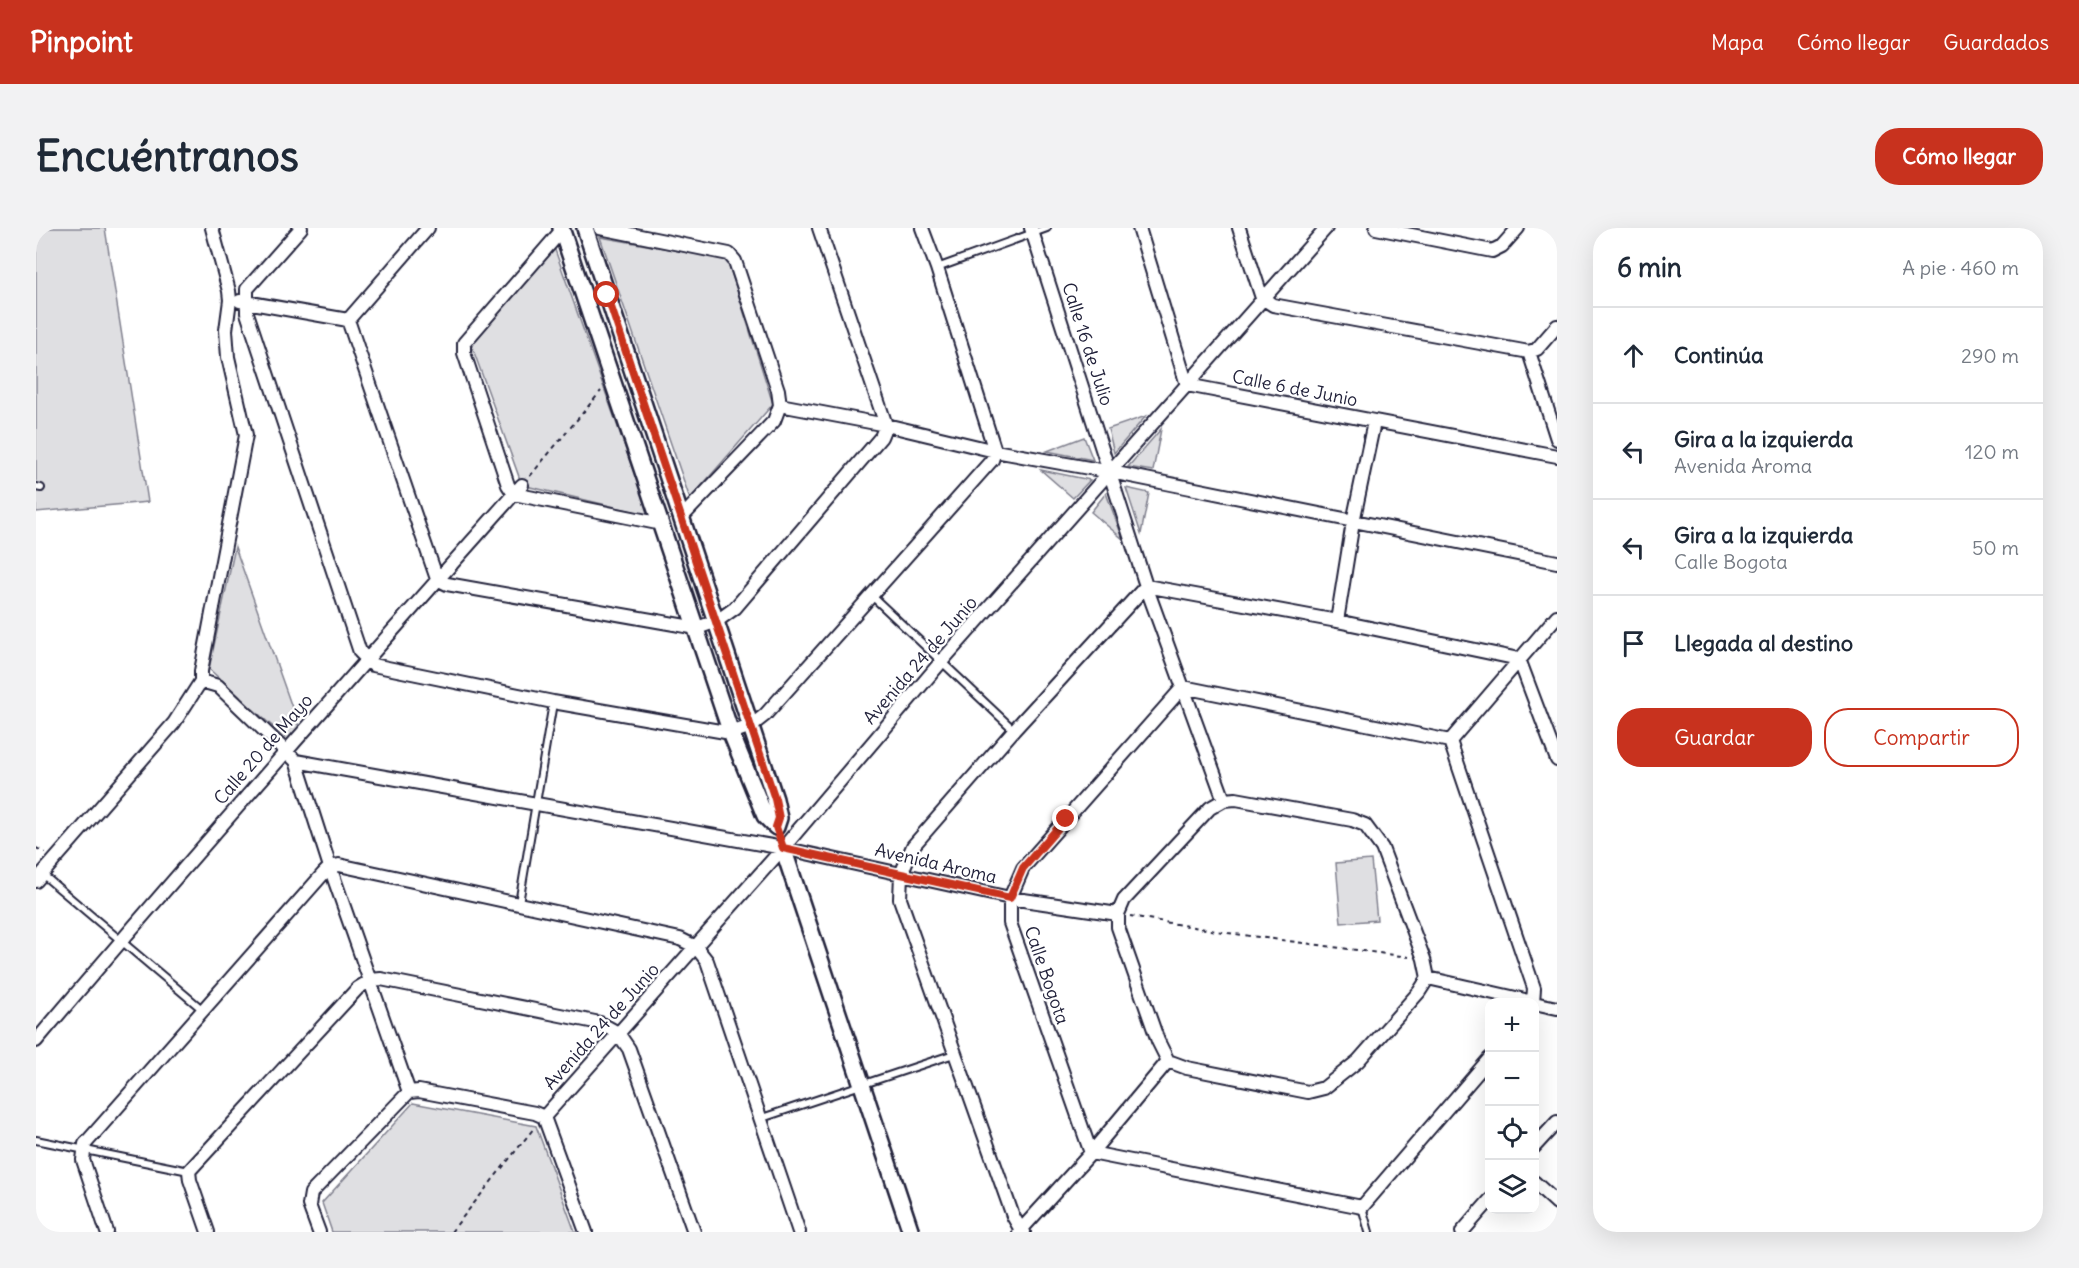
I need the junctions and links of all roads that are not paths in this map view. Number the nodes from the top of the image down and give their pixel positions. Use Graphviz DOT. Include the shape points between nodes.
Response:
graph roads {
  1 [pos="212,228"];
  2 [pos="301,228"];
  3 [pos="428,228"];
  4 [pos="585,228"];
  5 [pos="600,228"];
  6 [pos="819,228"];
  7 [pos="922,228"];
  8 [pos="1047,228"];
  9 [pos="1139,228"];
  10 [pos="1239,228"];
  11 [pos="1326,228"];
  12 [pos="1376,228"];
  13 [pos="1518,228"];
  14 [pos="562,229"];
  15 [pos="1032,230"];
  16 [pos="937,268"];
  17 [pos="1262,298"];
  18 [pos="231,300"];
  19 [pos="246,301"];
  20 [pos="348,320"];
  21 [pos="1557,326"];
  22 [pos="1529,352"];
  23 [pos="1187,385"];
  24 [pos="780,405"];
  25 [pos="1374,422"];
  26 [pos="886,425"];
  27 [pos="1557,439"];
  28 [pos="995,451"];
  29 [pos="1557,456"];
  30 [pos="1111,472"];
  31 [pos="518,490"];
  32 [pos="682,517"];
  33 [pos="1353,522"];
  34 [pos="662,524"];
  35 [pos="1557,561"];
  36 [pos="437,579"];
  37 [pos="1146,586"];
  38 [pos="872,596"];
  39 [pos="1557,616"];
  40 [pos="717,621"];
  41 [pos="1337,621"];
  42 [pos="697,627"];
  43 [pos="1519,658"];
  44 [pos="367,659"];
  45 [pos="941,662"];
  46 [pos="201,681"];
  47 [pos="1183,687"];
  48 [pos="553,702"];
  49 [pos="751,726"];
  50 [pos="1014,730"];
  51 [pos="731,732"];
  52 [pos="1450,741"];
  53 [pos="287,750"];
  54 [pos="1557,760"];
  55 [pos="296,761"];
  56 [pos="1224,800"];
  57 [pos="536,802"];
  58 [pos="776,827"];
  59 [pos="783,848"];
  60 [pos="330,867"];
  61 [pos="901,874"];
  62 [pos="39,878"];
  63 [pos="1010,898"];
  64 [pos="519,903"];
  65 [pos="1118,914"];
  66 [pos="122,940"];
  67 [pos="696,947"];
  68 [pos="1428,978"];
  69 [pos="371,980"];
  70 [pos="1513,998"];
  71 [pos="1534,998"];
  72 [pos="1539,1004"];
  73 [pos="1557,1008"];
  74 [pos="203,1010"];
  75 [pos="618,1033"];
  76 [pos="36,1041"];
  77 [pos="954,1054"];
  78 [pos="1168,1060"];
  79 [pos="1485,1064"];
  80 [pos="862,1086"];
  81 [pos="409,1092"];
  82 [pos="544,1117"];
  83 [pos="762,1118"];
  84 [pos="1557,1122"];
  85 [pos="36,1140"];
  86 [pos="1539,1142"];
  87 [pos="84,1151"];
  88 [pos="1091,1153"];
  89 [pos="189,1171"];
  90 [pos="1539,1187"];
  91 [pos="1557,1203"];
  92 [pos="1485,1206"];
  93 [pos="1362,1207"];
  94 [pos="1021,1231"];
  95 [pos="107,1232"];
  96 [pos="208,1232"];
  97 [pos="319,1232"];
  98 [pos="586,1232"];
  99 [pos="694,1232"];
  100 [pos="799,1232"];
  101 [pos="911,1232"];
  102 [pos="1369,1232"];
  103 [pos="1462,1232"];
  1 -- 18 [label="street"];
  2 -- 19 [label="street" via="247,289"];
  3 -- 20 [label="street"];
  4 -- 32 [label="street"];
  5 -- 24 [label="street" via="729,254 735,261"];
  6 -- 26 [label="street"];
  7 -- 16 [label="street"];
  8 -- 15 [label="lane"];
  9 -- 23 [label="street"];
  10 -- 17 [label="street"];
  11 -- 17 [label="street, Avenida 24 de Junio"];
  12 -- 13 [label="street" via="1492,251 1503,246"];
  14 -- 31 [label="street" via="464,343 508,484"];
  14 -- 34 [label="street"];
  15 -- 16 [label="lane"];
  15 -- 30 [label="street, Calle 16 de Julio"];
  16 -- 28 [label="street"];
  17 -- 22 [label="street" via="1273,305"];
  17 -- 23 [label="street, Avenida 24 de Junio"];
  18 -- 19 [label="street"];
  18 -- 46 [label="street" via="226,330 228,357 246,435"];
  19 -- 20 [label="street"];
  19 -- 44 [label="street" via="352,629 360,652"];
  20 -- 36 [label="street"];
  21 -- 22 [label="street" via="1538,349"];
  22 -- 27 [label="street"];
  23 -- 25 [label="street, Calle 6 de Junio"];
  23 -- 30 [label="street, Avenida 24 de Junio"];
  24 -- 26 [label="street"];
  24 -- 32 [label="street" via="774,420"];
  25 -- 29 [label="street, Calle 6 de Junio"];
  25 -- 33 [label="street"];
  26 -- 28 [label="street"];
  26 -- 40 [label="street" via="881,436 735,608"];
  28 -- 30 [label="street"];
  28 -- 38 [label="street" via="992,460"];
  30 -- 33 [label="street"];
  30 -- 37 [label="street, Calle 16 de Julio"];
  30 -- 45 [label="street, Avenida 24 de Junio"];
  31 -- 34 [label="street"];
  31 -- 36 [label="street, Calle 20 de Mayo"];
  32 -- 40 [label="street"];
  33 -- 35 [label="street"];
  33 -- 41 [label="street"];
  34 -- 42 [label="street"];
  36 -- 42 [label="street" via="447,584"];
  36 -- 44 [label="street, Calle 20 de Mayo"];
  37 -- 41 [label="street"];
  37 -- 47 [label="street, Calle 16 de Julio"];
  37 -- 50 [label="street"];
  38 -- 45 [label="lane"];
  38 -- 49 [label="street"];
  39 -- 43 [label="street"];
  40 -- 42 [label="street"];
  40 -- 49 [label="street"];
  41 -- 43 [label="street"];
  42 -- 51 [label="street"];
  43 -- 52 [label="street"];
  43 -- 54 [label="street"];
  44 -- 48 [label="street" via="373,665"];
  44 -- 53 [label="street, Calle 20 de Mayo"];
  45 -- 50 [label="lane"];
  45 -- 59 [label="street, Avenida 24 de Junio"];
  46 -- 53 [label="street" via="218,686"];
  46 -- 62 [label="street" via="174,723"];
  47 -- 52 [label="street"];
  47 -- 56 [label="street, Calle 16 de Julio"];
  47 -- 63 [label="street, Calle Bogota" via="1023,868"];
  48 -- 51 [label="street"];
  48 -- 57 [label="lane"];
  49 -- 51 [label="street"];
  49 -- 58 [label="street" via="775,799 779,818"];
  50 -- 61 [label="street" via="912,846"];
  51 -- 58 [label="street" via="765,816"];
  52 -- 71 [label="street" via="1534,988"];
  53 -- 55 [label="street"];
  53 -- 66 [label="street, Calle 20 de Mayo"];
  55 -- 57 [label="street, Avenida Aroma"];
  55 -- 60 [label="street"];
  56 -- 65 [label="street" via="1210,808 1124,900"];
  56 -- 68 [label="street" via="1271,805 1365,825 1382,848"];
  57 -- 59 [label="street, Avenida Aroma"];
  57 -- 64 [label="lane"];
  58 -- 59 [label="street"];
  59 -- 61 [label="street, Avenida Aroma"];
  59 -- 67 [label="street, Avenida 24 de Junio"];
  59 -- 80 [label="street"];
  60 -- 64 [label="street" via="339,865"];
  60 -- 69 [label="street"];
  60 -- 74 [label="street"];
  61 -- 63 [label="street, Avenida Aroma"];
  61 -- 77 [label="street" via="900,899"];
  62 -- 66 [label="lane"];
  63 -- 65 [label="street, Avenida Aroma"];
  63 -- 88 [label="street, Calle Bogota" via="1010,923"];
  64 -- 67 [label="street" via="680,939"];
  65 -- 78 [label="street" via="1118,927"];
  66 -- 74 [label="lane"];
  66 -- 76 [label="street, Calle 20 de Mayo"];
  67 -- 75 [label="street, Avenida 24 de Junio"];
  67 -- 83 [label="street" via="707,961"];
  68 -- 70 [label="street"];
  68 -- 78 [label="street" via="1358,1061 1324,1088 1308,1092 1187,1068"];
  69 -- 75 [label="street" via="600,1023"];
  69 -- 81 [label="street"];
  69 -- 89 [label="street" via="358,988"];
  72 -- 73 [label="street"];
  74 -- 87 [label="street" via="85,1144"];
  75 -- 82 [label="street, Avenida 24 de Junio"];
  75 -- 99 [label="street" via="629,1048"];
  77 -- 80 [label="lane"];
  77 -- 94 [label="street" via="1012,1216"];
  78 -- 88 [label="street"];
  79 -- 93 [label="street"];
  80 -- 83 [label="lane"];
  80 -- 101 [label="street"];
  81 -- 82 [label="street" via="512,1108"];
  81 -- 97 [label="street" via="311,1193 309,1205"];
  82 -- 98 [label="street"];
  83 -- 100 [label="street"];
  84 -- 86 [label="street"];
  85 -- 87 [label="lane"];
  87 -- 89 [label="lane"];
  87 -- 95 [label="street" via="83,1160"];
  88 -- 93 [label="street"];
  88 -- 94 [label="street"];
  89 -- 96 [label="street"];
  90 -- 91 [label="street"];
  92 -- 103 [label="street"];
  93 -- 102 [label="lane"];
}
